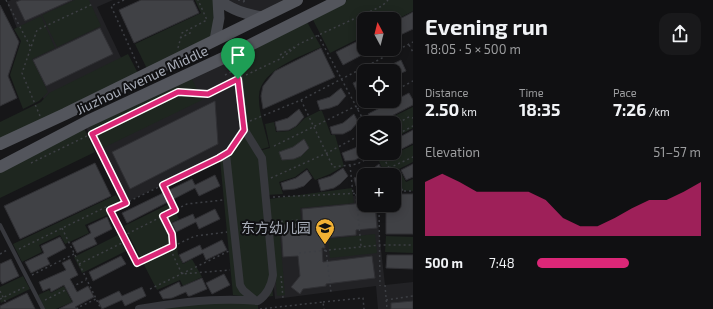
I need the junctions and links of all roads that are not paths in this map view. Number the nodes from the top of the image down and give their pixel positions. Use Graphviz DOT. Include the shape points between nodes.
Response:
graph roads {
  1 [pos="218,0"];
  2 [pos="297,0"];
  3 [pos="340,0"];
  4 [pos="262,18"];
  5 [pos="215,40"];
  6 [pos="236,52"];
  7 [pos="243,127"];
  8 [pos="1,142"];
  9 [pos="0,167"];
  10 [pos="0,225"];
  11 [pos="258,306"];
  12 [pos="43,309"];
  13 [pos="139,309"];
  1 -- 4 [label="main road" via="230,8"];
  1 -- 5 [label="main road" via="219,18"];
  2 -- 4 [label="main road, Jiuzhou Avenue Middle"];
  3 -- 6 [label="main road, Jiuzhou Avenue Middle"];
  4 -- 5 [label="main road, Jiuzhou Avenue Middle"];
  5 -- 8 [label="main road, Jiuzhou Avenue Middle" via="65,114"];
  6 -- 7 [label="street"];
  6 -- 9 [label="main road, Jiuzhou Avenue Middle" via="88,121"];
  7 -- 11 [label="street" via="262,158 273,275 268,291"];
  7 -- 11 [label="street" via="226,154 240,285"];
  10 -- 12 [label="lane"];
  11 -- 13 [label="street" via="234,299 175,302"];
}
